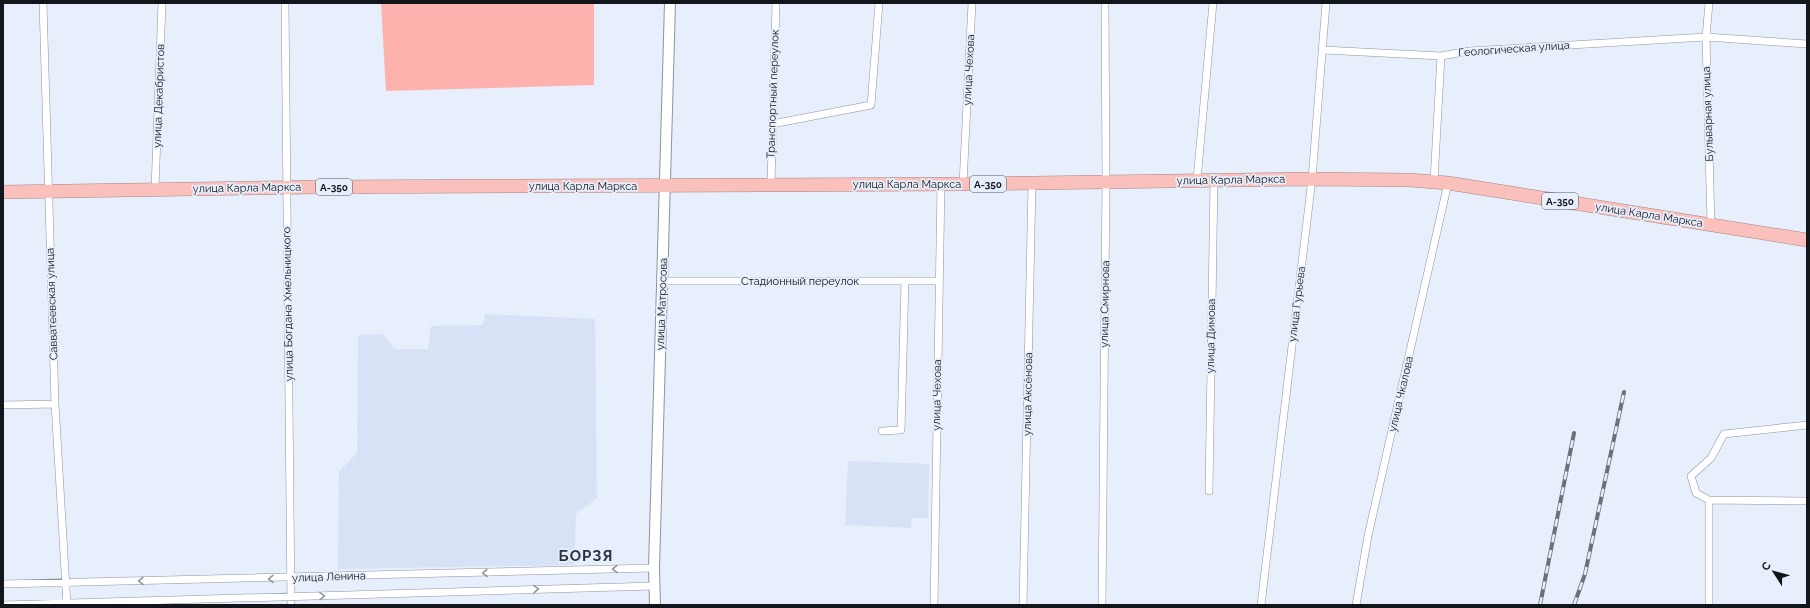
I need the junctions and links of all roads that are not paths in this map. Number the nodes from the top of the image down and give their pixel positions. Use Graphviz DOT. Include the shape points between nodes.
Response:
graph roads {
  1 [pos="43,3"];
  2 [pos="162,3"];
  3 [pos="285,3"];
  4 [pos="670,3"];
  5 [pos="776,3"];
  6 [pos="879,3"];
  7 [pos="972,3"];
  8 [pos="1105,3"];
  9 [pos="1213,3"];
  10 [pos="1326,3"];
  11 [pos="1709,3"];
  12 [pos="1706,36"];
  13 [pos="1807,44"];
  14 [pos="1323,50"];
  15 [pos="1441,56"];
  16 [pos="772,124"];
  17 [pos="1312,179"];
  18 [pos="1197,180"];
  19 [pos="1214,180"];
  20 [pos="1434,181"];
  21 [pos="1106,182"];
  22 [pos="1032,183"];
  23 [pos="1448,183"];
  24 [pos="771,184"];
  25 [pos="941,184"];
  26 [pos="963,184"];
  27 [pos="665,186"];
  28 [pos="287,187"];
  29 [pos="155,189"];
  30 [pos="49,191"];
  31 [pos="3,192"];
  32 [pos="1711,225"];
  33 [pos="1807,240"];
  34 [pos="662,281"];
  35 [pos="905,281"];
  36 [pos="938,281"];
  37 [pos="55,404"];
  38 [pos="3,405"];
  39 [pos="1807,425"];
  40 [pos="882,431"];
  41 [pos="1209,491"];
  42 [pos="1710,500"];
  43 [pos="1807,500"];
  44 [pos="654,568"];
  45 [pos="291,578"];
  46 [pos="66,582"];
  47 [pos="3,584"];
  48 [pos="654,586"];
  49 [pos="291,597"];
  50 [pos="66,604"];
  51 [pos="3,605"];
  52 [pos="292,605"];
  53 [pos="654,605"];
  54 [pos="934,605"];
  55 [pos="1023,605"];
  56 [pos="1102,605"];
  57 [pos="1261,605"];
  58 [pos="1356,605"];
  59 [pos="1709,605"];
  1 -- 30 [label="street, Савватеевская улица"];
  2 -- 29 [label="street, улица Декабристов"];
  3 -- 28 [label="street, улица Богдана Хмельницкого"];
  4 -- 27 [label="street, улица Матросова"];
  5 -- 16 [label="street, Транспортный переулок"];
  6 -- 16 [label="street" via="871,105"];
  7 -- 26 [label="street, улица Чехова"];
  8 -- 21 [label="street, улица Смирнова"];
  9 -- 18 [label="street"];
  10 -- 14 [label="street, улица Гурьева"];
  11 -- 12 [label="street, Бульварная улица"];
  12 -- 13 [label="street, Геологическая улица"];
  12 -- 15 [label="street, Геологическая улица"];
  12 -- 32 [label="street, Бульварная улица"];
  14 -- 15 [label="street, Геологическая улица"];
  14 -- 17 [label="street, улица Гурьева"];
  15 -- 20 [label="street"];
  16 -- 24 [label="street, Транспортный переулок"];
  17 -- 19 [label="highway, улица Карла Маркса / А-350"];
  17 -- 20 [label="highway, улица Карла Маркса / А-350"];
  17 -- 57 [label="street, улица Гурьева"];
  18 -- 19 [label="highway, улица Карла Маркса / А-350"];
  18 -- 21 [label="highway, улица Карла Маркса / А-350"];
  19 -- 41 [label="street, улица Димова"];
  20 -- 23 [label="highway, улица Карла Маркса / А-350"];
  21 -- 22 [label="highway, улица Карла Маркса / А-350"];
  21 -- 56 [label="street, улица Смирнова"];
  22 -- 26 [label="highway, улица Карла Маркса / А-350"];
  22 -- 55 [label="street, улица Аксёнова"];
  23 -- 32 [label="highway, улица Карла Маркса / А-350"];
  23 -- 58 [label="street, улица Чкалова" via="1368,536"];
  24 -- 25 [label="highway, улица Карла Маркса / А-350"];
  24 -- 27 [label="highway, улица Карла Маркса / А-350"];
  25 -- 26 [label="highway, улица Карла Маркса / А-350"];
  25 -- 36 [label="street, улица Чехова"];
  27 -- 28 [label="highway, улица Карла Маркса / А-350"];
  27 -- 34 [label="street, улица Матросова"];
  28 -- 29 [label="highway, улица Карла Маркса / А-350"];
  28 -- 45 [label="street, улица Богдана Хмельницкого"];
  29 -- 30 [label="highway, улица Карла Маркса / А-350"];
  30 -- 31 [label="highway, улица Карла Маркса / А-350"];
  30 -- 37 [label="street, Савватеевская улица"];
  32 -- 33 [label="highway, улица Карла Маркса / А-350"];
  34 -- 35 [label="street, Стадионный переулок"];
  34 -- 44 [label="street, улица Матросова"];
  35 -- 36 [label="street, Стадионный переулок"];
  35 -- 40 [label="street" via="900,430"];
  36 -- 54 [label="street, улица Чехова"];
  37 -- 38 [label="street"];
  37 -- 46 [label="street, Савватеевская улица"];
  39 -- 42 [label="street" via="1724,434 1711,458 1691,476 1696,493"];
  42 -- 43 [label="street"];
  42 -- 59 [label="street"];
  44 -- 45 [label="street, улица Ленина, one-way"];
  44 -- 48 [label="street, улица Матросова"];
  45 -- 46 [label="street, улица Ленина, one-way"];
  45 -- 49 [label="street, улица Богдана Хмельницкого"];
  46 -- 47 [label="street, улица Ленина"];
  46 -- 50 [label="street, Савватеевская улица"];
  49 -- 48 [label="street, улица Ленина, one-way"];
  48 -- 53 [label="street, улица Матросова"];
  49 -- 50 [label="street, улица Ленина"];
  49 -- 52 [label="street, улица Богдана Хмельницкого"];
  50 -- 51 [label="street, улица Ленина"];
}
